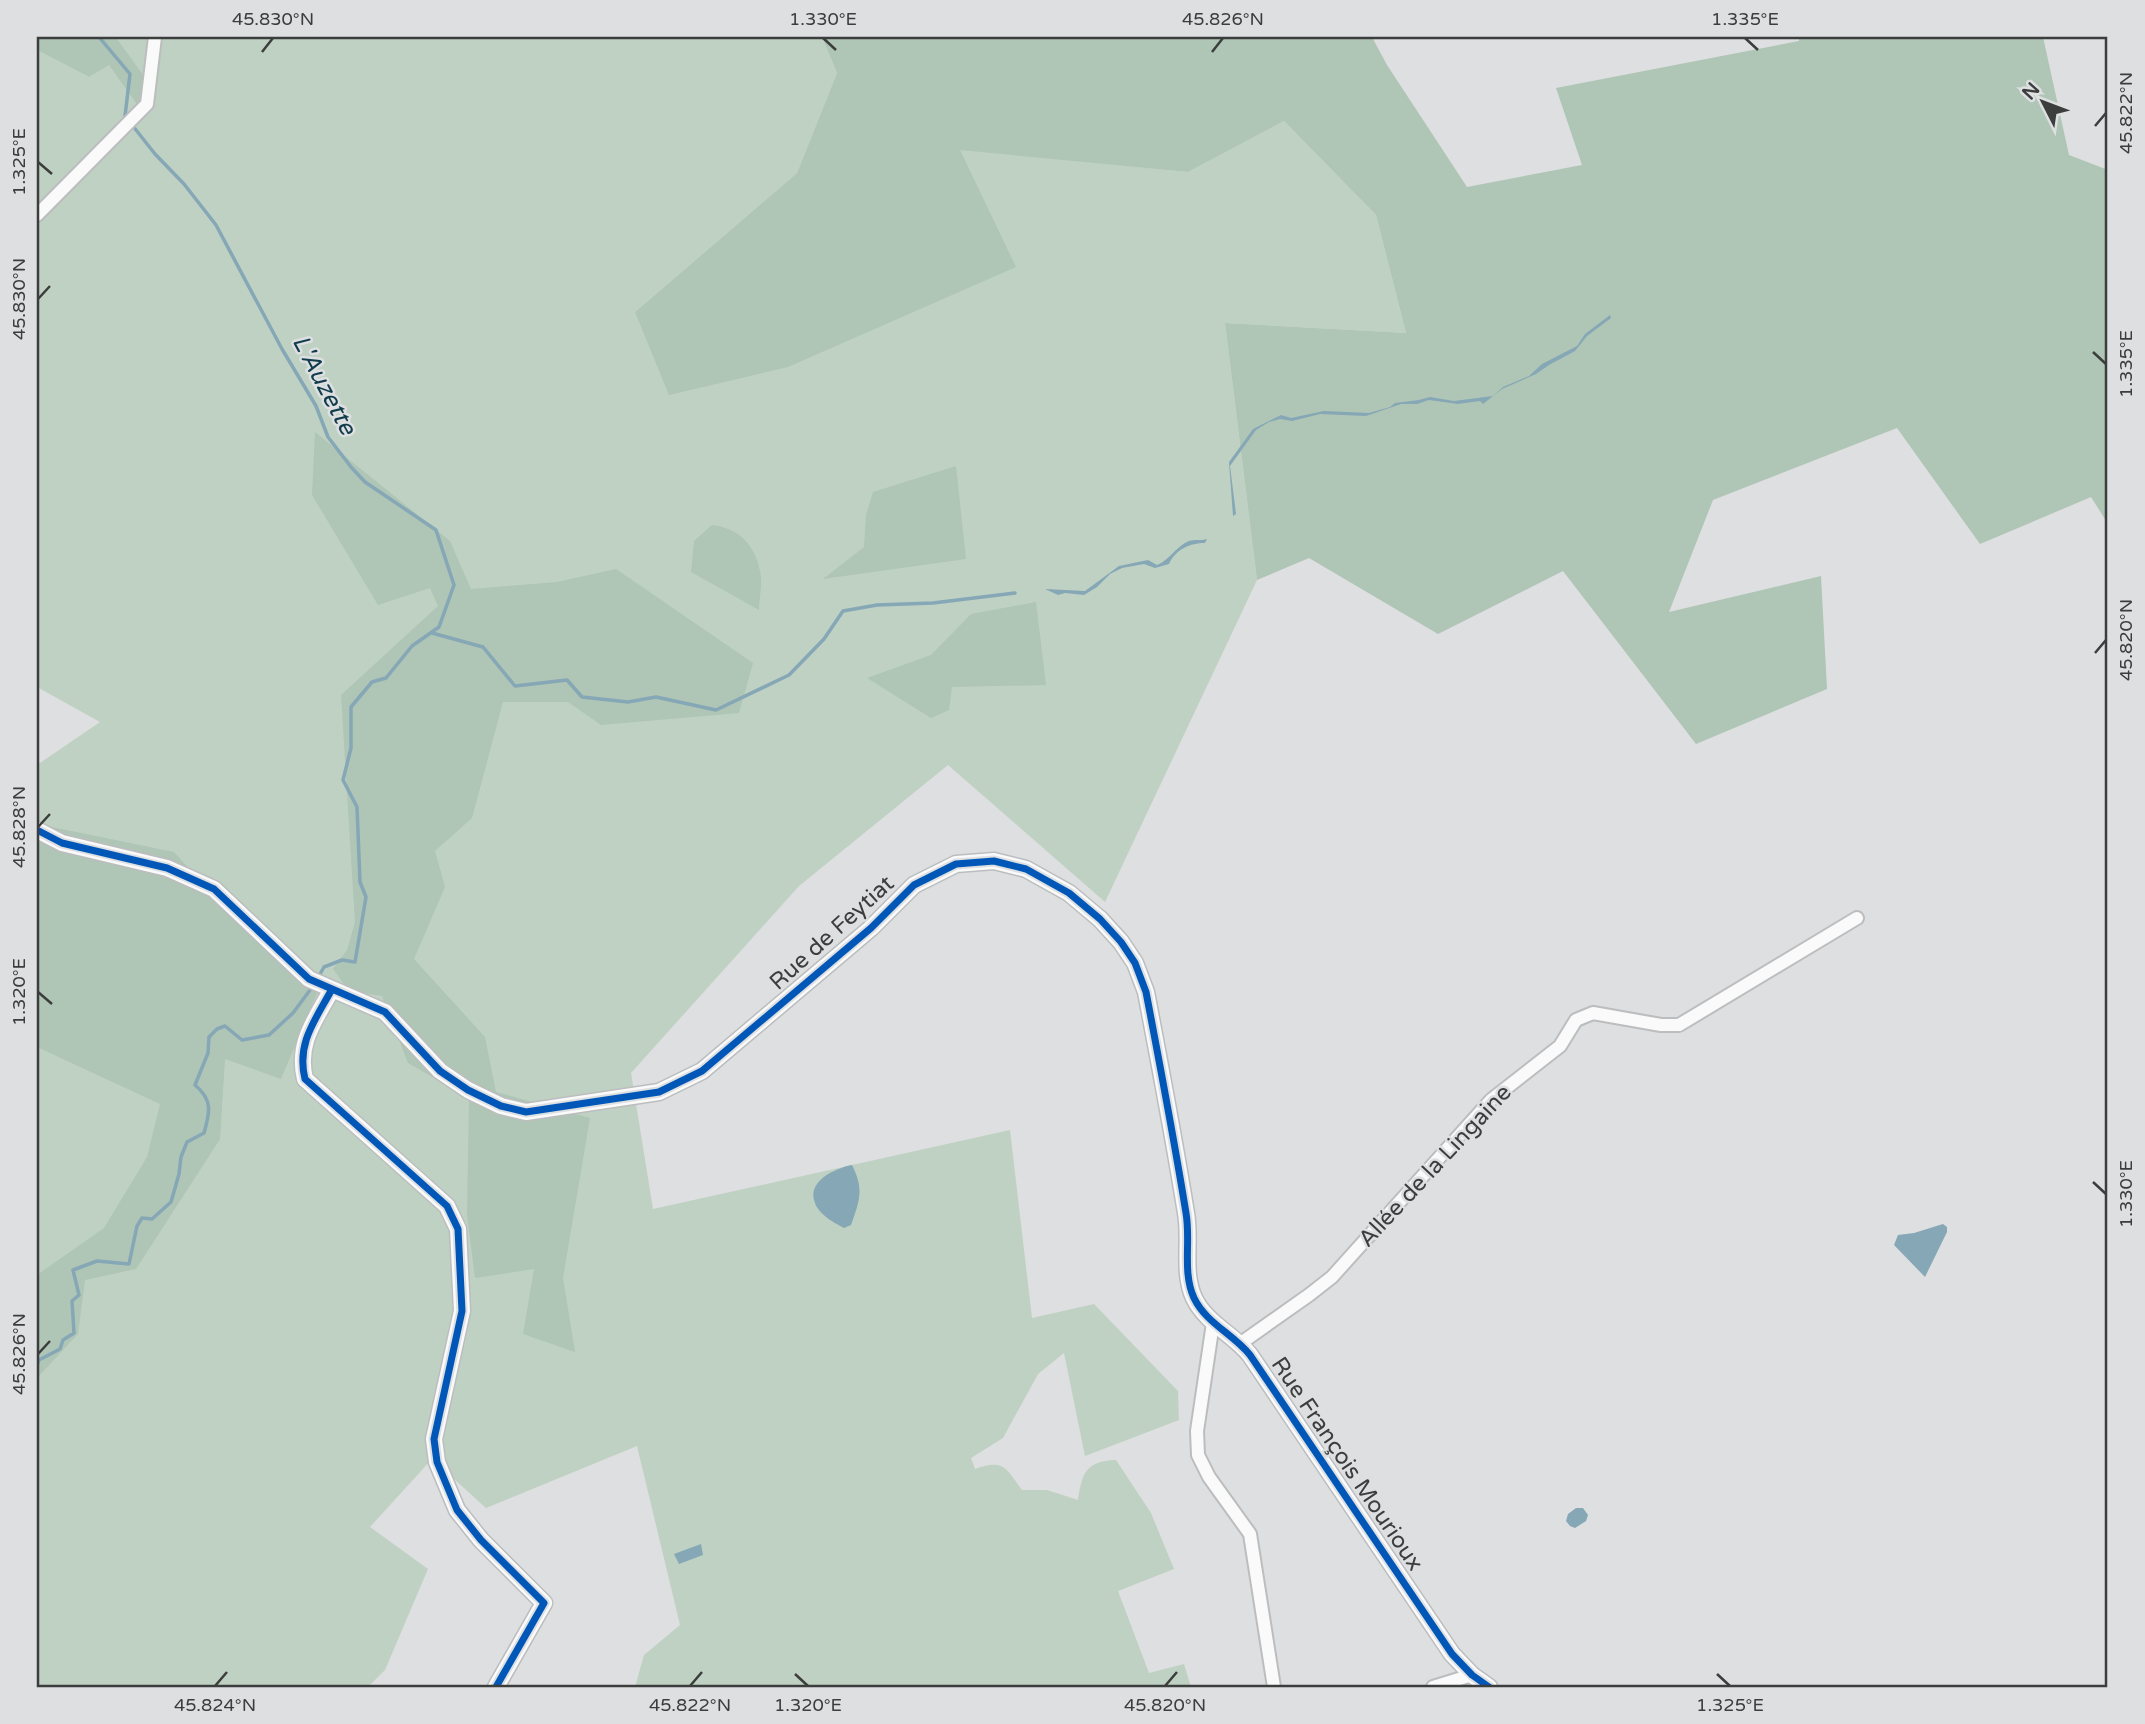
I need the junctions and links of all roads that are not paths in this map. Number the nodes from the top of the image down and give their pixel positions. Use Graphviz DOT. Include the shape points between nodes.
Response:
graph roads {
  1 [pos="155,37"];
  2 [pos="37,215"];
  3 [pos="37,830"];
  4 [pos="1857,918"];
  5 [pos="322,985"];
  6 [pos="1188,1257"];
  7 [pos="1213,1323"];
  8 [pos="1241,1343"];
  9 [pos="1472,1675"];
  10 [pos="496,1687"];
  11 [pos="1275,1687"];
  12 [pos="1433,1687"];
  13 [pos="1489,1687"];
  1 -- 2 [label="street" via="148,104"];
  3 -- 5 [label="street, Rue de Feytiat" via="62,843 167,868 214,889"];
  4 -- 8 [label="street, Allée de la Lingaine" via="1679,1025 1593,1013 1576,1020 1560,1046 1491,1100 1332,1276"];
  5 -- 6 [label="street, Rue de Feytiat" via="385,1012 440,1071 501,1106 526,1112 659,1092 702,1071 914,886 956,864 994,861 1026,869 1069,893 1100,919 1141,974 1187,1216"];
  5 -- 10 [label="street" via="304,1043 301,1063 305,1079 447,1206 458,1229 462,1311 434,1439 438,1462 457,1510 544,1603"];
  6 -- 7 [label="street, Rue François Mourioux" via="1192,1294"];
  7 -- 8 [label="street, Rue François Mourioux"];
  7 -- 11 [label="street" via="1197,1431 1198,1455 1250,1534"];
  8 -- 9 [label="street, Rue François Mourioux" via="1452,1654"];
  9 -- 12 [label="street"];
  9 -- 13 [label="street, Rue François Mourioux"];
}
